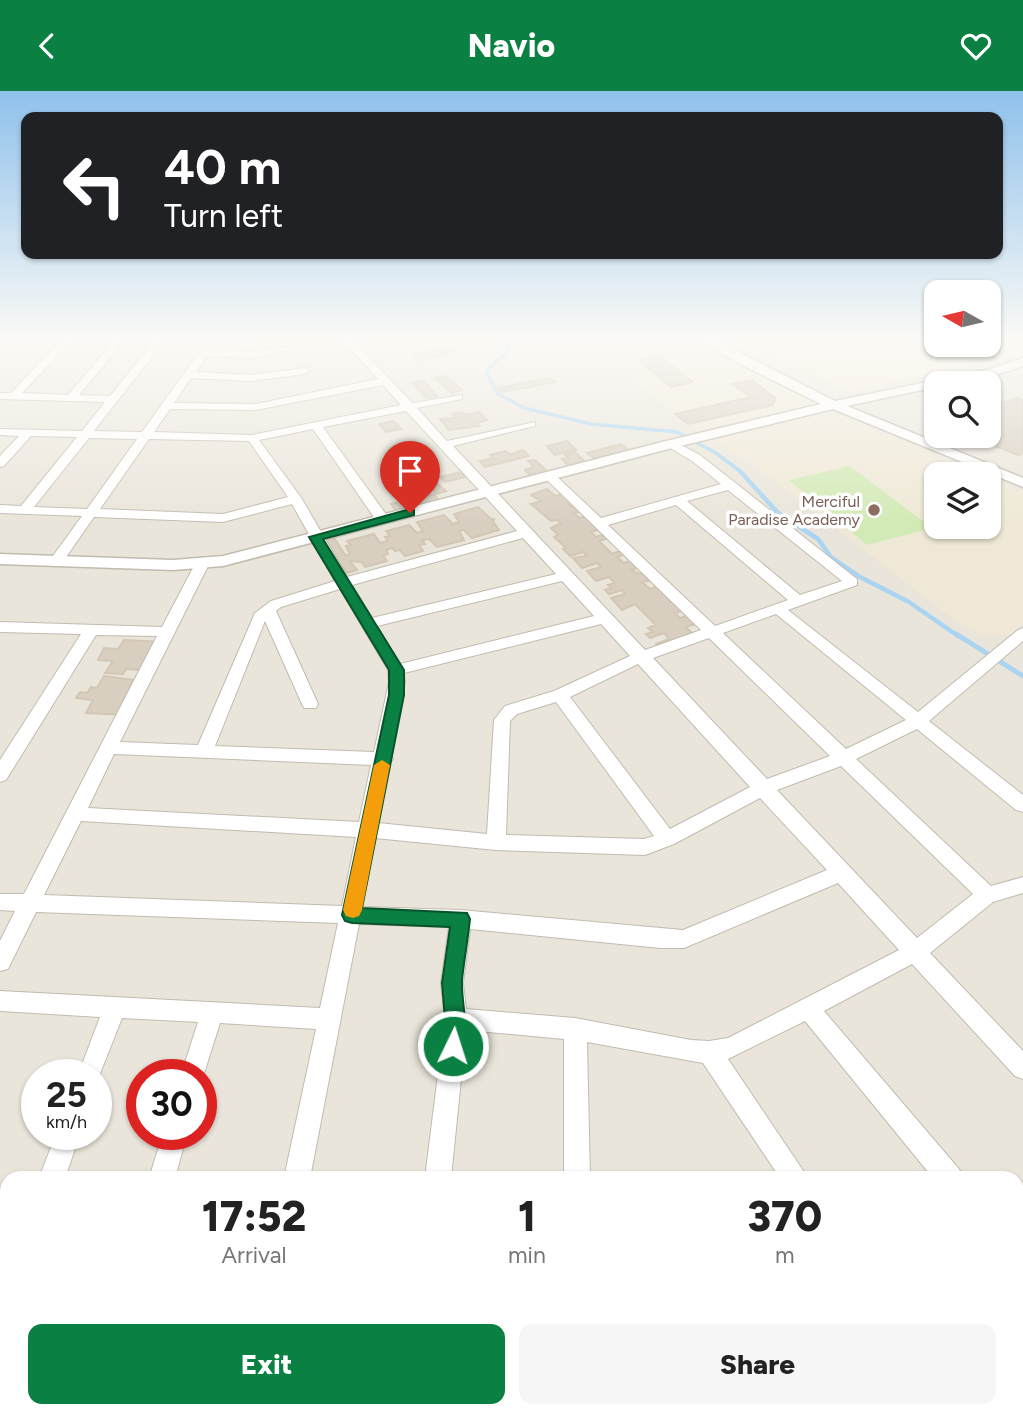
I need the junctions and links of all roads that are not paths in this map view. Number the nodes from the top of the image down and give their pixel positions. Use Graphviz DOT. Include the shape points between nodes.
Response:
graph roads {
  1 [pos="112,402"];
  2 [pos="169,402"];
  3 [pos="268,402"];
  4 [pos="403,402"];
  5 [pos="434,402"];
  6 [pos="827,402"];
  7 [pos="846,402"];
  8 [pos="851,402"];
  9 [pos="834,405"];
  10 [pos="166,406"];
  11 [pos="408,407"];
  12 [pos="531,424"];
  13 [pos="316,425"];
  14 [pos="0,432"];
  15 [pos="29,432"];
  16 [pos="86,434"];
  17 [pos="146,435"];
  18 [pos="252,438"];
  19 [pos="673,444"];
  20 [pos="444,445"];
  21 [pos="0,463"];
  22 [pos="1012,471"];
  23 [pos="550,477"];
  24 [pos="1023,483"];
  25 [pos="730,485"];
  26 [pos="488,493"];
  27 [pos="296,499"];
  28 [pos="678,500"];
  29 [pos="0,509"];
  30 [pos="25,510"];
  31 [pos="89,515"];
  32 [pos="383,520"];
  33 [pos="599,523"];
  34 [pos="526,533"];
  35 [pos="316,537"];
  36 [pos="0,559"];
  37 [pos="57,561"];
  38 [pos="202,564"];
  39 [pos="565,576"];
  40 [pos="342,583"];
  41 [pos="798,601"];
  42 [pos="777,608"];
  43 [pos="268,611"];
  44 [pos="605,618"];
  45 [pos="369,624"];
  46 [pos="6,627"];
  47 [pos="90,630"];
  48 [pos="166,632"];
  49 [pos="711,632"];
  50 [pos="1023,633"];
  51 [pos="0,643"];
  52 [pos="641,657"];
  53 [pos="396,670"];
  54 [pos="560,695"];
  55 [pos="310,704"];
  56 [pos="918,722"];
  57 [pos="108,748"];
  58 [pos="204,751"];
  59 [pos="842,758"];
  60 [pos="384,759"];
  61 [pos="0,775"];
  62 [pos="763,788"];
  63 [pos="1023,805"];
  64 [pos="75,814"];
  65 [pos="369,829"];
  66 [pos="667,839"];
  67 [pos="496,842"];
  68 [pos="841,873"];
  69 [pos="1023,885"];
  70 [pos="987,895"];
  71 [pos="0,902"];
  72 [pos="30,904"];
  73 [pos="352,915"];
  74 [pos="461,919"];
  75 [pos="915,952"];
  76 [pos="0,962"];
  77 [pos="0,1001"];
  78 [pos="807,1006"];
  79 [pos="115,1007"];
  80 [pos="212,1013"];
  81 [pos="330,1019"];
  82 [pos="456,1019"];
  83 [pos="575,1029"];
  84 [pos="709,1052"];
  85 [pos="96,1059"];
  86 [pos="198,1059"];
  87 [pos="1023,1068"];
  88 [pos="62,1150"];
  89 [pos="170,1150"];
  90 [pos="55,1171"];
  91 [pos="164,1171"];
  92 [pos="299,1171"];
  93 [pos="439,1171"];
  94 [pos="577,1171"];
  95 [pos="790,1171"];
  96 [pos="944,1171"];
  1 -- 16 [label="street"];
  2 -- 10 [label="street"];
  3 -- 10 [label="street" via="256,407"];
  4 -- 11 [label="street"];
  5 -- 11 [label="street"];
  6 -- 9 [label="street"];
  7 -- 9 [label="street"];
  8 -- 22 [label="street"];
  9 -- 19 [label="street"];
  9 -- 22 [label="street"];
  10 -- 17 [label="street"];
  11 -- 13 [label="street"];
  11 -- 20 [label="street"];
  12 -- 20 [label="street"];
  13 -- 18 [label="street"];
  13 -- 32 [label="street"];
  14 -- 15 [label="street"];
  15 -- 16 [label="street"];
  15 -- 21 [label="street"];
  16 -- 17 [label="street"];
  16 -- 30 [label="street"];
  17 -- 18 [label="street"];
  17 -- 31 [label="street"];
  18 -- 27 [label="street"];
  19 -- 23 [label="street"];
  19 -- 25 [label="street"];
  20 -- 26 [label="street"];
  22 -- 24 [label="street"];
  23 -- 26 [label="street"];
  23 -- 33 [label="street"];
  25 -- 28 [label="street"];
  25 -- 41 [label="street" via="852,582"];
  26 -- 32 [label="street"];
  26 -- 34 [label="street"];
  27 -- 31 [label="street" via="223,518"];
  27 -- 35 [label="street"];
  28 -- 33 [label="street"];
  28 -- 41 [label="street"];
  29 -- 30 [label="street"];
  30 -- 31 [label="street"];
  31 -- 37 [label="street"];
  32 -- 35 [label="street"];
  33 -- 49 [label="street"];
  34 -- 39 [label="street"];
  34 -- 40 [label="street"];
  35 -- 38 [label="street"];
  35 -- 40 [label="street"];
  36 -- 37 [label="street"];
  37 -- 38 [label="street"];
  38 -- 48 [label="street"];
  39 -- 44 [label="street"];
  39 -- 45 [label="street"];
  40 -- 43 [label="street" via="276,604"];
  40 -- 45 [label="street"];
  41 -- 42 [label="street"];
  42 -- 49 [label="street"];
  42 -- 56 [label="street"];
  43 -- 55 [label="street"];
  43 -- 58 [label="street" via="260,616"];
  44 -- 52 [label="street"];
  44 -- 53 [label="street"];
  45 -- 53 [label="street"];
  46 -- 47 [label="street"];
  46 -- 51 [label="street"];
  47 -- 48 [label="street"];
  47 -- 61 [label="street"];
  48 -- 57 [label="street"];
  49 -- 52 [label="street"];
  49 -- 59 [label="street"];
  50 -- 56 [label="street"];
  52 -- 54 [label="street"];
  52 -- 62 [label="street"];
  53 -- 60 [label="street" via="397,695"];
  54 -- 66 [label="street"];
  54 -- 67 [label="street" via="511,710 502,720"];
  56 -- 59 [label="street"];
  56 -- 63 [label="street"];
  57 -- 58 [label="street"];
  57 -- 64 [label="street"];
  58 -- 60 [label="street"];
  59 -- 62 [label="street"];
  59 -- 70 [label="street"];
  60 -- 65 [label="street"];
  62 -- 66 [label="street"];
  62 -- 68 [label="street"];
  64 -- 65 [label="street"];
  64 -- 72 [label="street"];
  65 -- 67 [label="street"];
  65 -- 73 [label="street"];
  66 -- 67 [label="street" via="645,847"];
  68 -- 74 [label="street" via="684,939"];
  68 -- 75 [label="street"];
  69 -- 70 [label="street"];
  70 -- 75 [label="street"];
  71 -- 72 [label="street"];
  72 -- 73 [label="street"];
  72 -- 76 [label="street"];
  73 -- 74 [label="street"];
  73 -- 81 [label="street"];
  74 -- 82 [label="street" via="452,983"];
  75 -- 78 [label="street"];
  75 -- 87 [label="street"];
  77 -- 79 [label="street"];
  78 -- 84 [label="street" via="731,1048"];
  78 -- 96 [label="street"];
  79 -- 80 [label="street"];
  79 -- 85 [label="street"];
  80 -- 81 [label="street"];
  80 -- 86 [label="street"];
  81 -- 92 [label="street"];
  82 -- 83 [label="street"];
  82 -- 93 [label="street"];
  83 -- 84 [label="street"];
  83 -- 94 [label="street"];
  84 -- 95 [label="street"];
  88 -- 90 [label="street"];
  89 -- 91 [label="street"];
}
